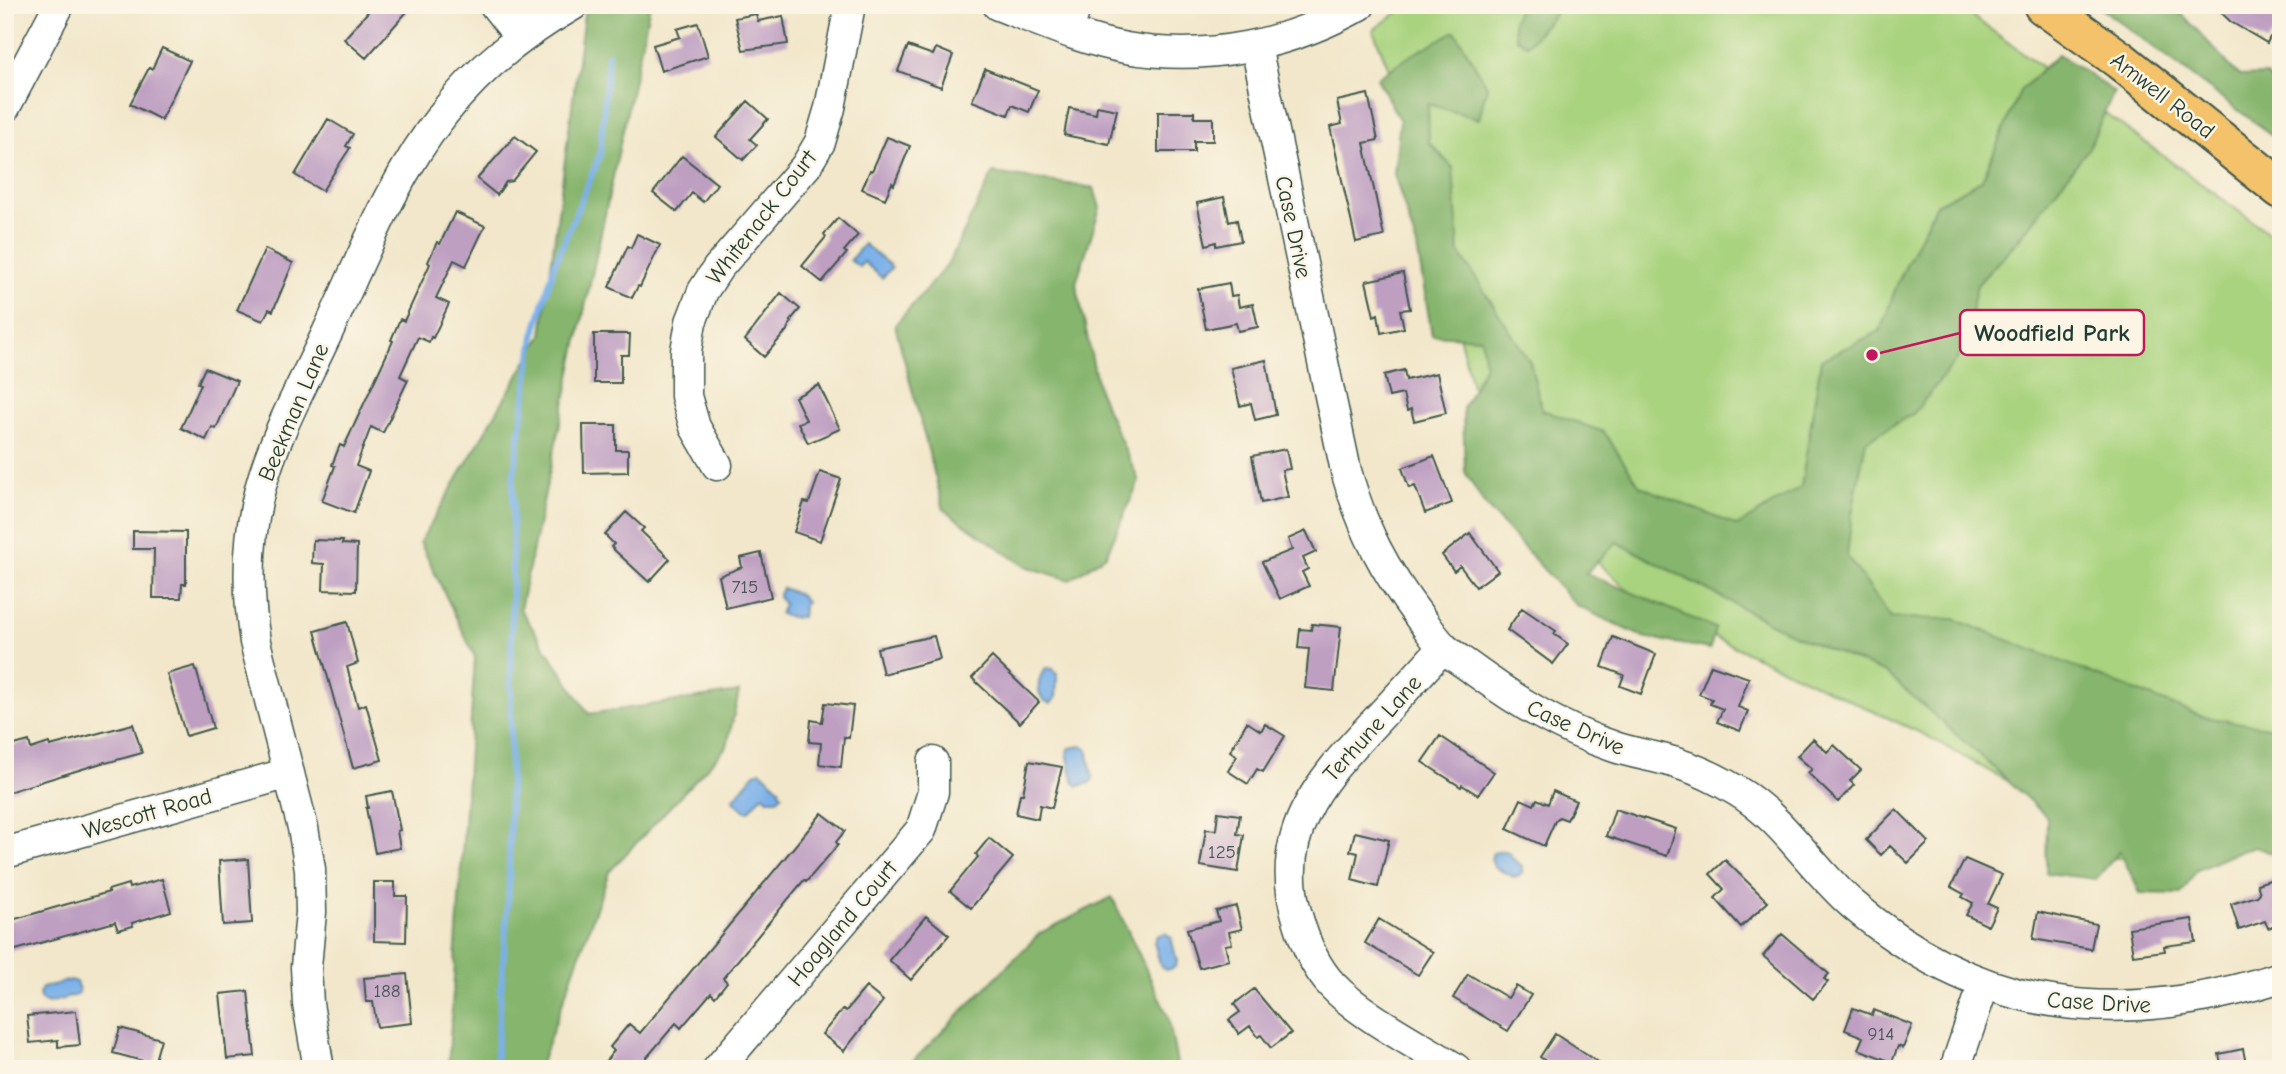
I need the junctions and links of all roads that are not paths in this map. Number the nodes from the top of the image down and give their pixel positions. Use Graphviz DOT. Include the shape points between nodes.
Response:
graph roads {
  1 [pos="59,5"];
  2 [pos="495,5"];
  3 [pos="573,5"];
  4 [pos="849,5"];
  5 [pos="998,5"];
  6 [pos="1360,5"];
  7 [pos="2043,5"];
  8 [pos="1072,18"];
  9 [pos="520,37"];
  10 [pos="1256,46"];
  11 [pos="5,107"];
  12 [pos="2281,189"];
  13 [pos="717,465"];
  14 [pos="1443,647"];
  15 [pos="933,762"];
  16 [pos="289,774"];
  17 [pos="5,853"];
  18 [pos="2281,977"];
  19 [pos="1984,984"];
  20 [pos="319,1069"];
  21 [pos="718,1069"];
  22 [pos="1456,1069"];
  23 [pos="1955,1069"];
  1 -- 11 [label="street"];
  2 -- 9 [label="street"];
  3 -- 9 [label="street, Beekman Lane"];
  4 -- 13 [label="street, Whitenack Court" via="820,142 806,166 718,268 691,323 687,396 695,427"];
  5 -- 8 [label="street"];
  6 -- 10 [label="street" via="1305,32"];
  7 -- 12 [label="main road, Amwell Road" via="2120,60"];
  8 -- 10 [label="street" via="1125,48 1212,51"];
  9 -- 16 [label="street, Beekman Lane" via="446,111 402,177 273,447 251,532 250,612"];
  10 -- 14 [label="street, Case Drive" via="1354,501 1394,584"];
  14 -- 19 [label="street, Case Drive" via="1522,705 1561,725 1611,746 1678,763 1737,791 1762,808 1840,892 1883,929"];
  14 -- 22 [label="street, Terhune Lane" via="1331,770 1307,807 1294,840 1290,870 1293,904 1303,936 1332,985 1352,1004"];
  15 -- 21 [label="street, Hoagland Court" via="933,792 921,830"];
  16 -- 17 [label="street, Wescott Road"];
  16 -- 20 [label="street, Beekman Lane" via="310,869 306,967"];
  18 -- 19 [label="street, Case Drive" via="2208,997 2125,1006 2036,999"];
  19 -- 23 [label="street"];
}
